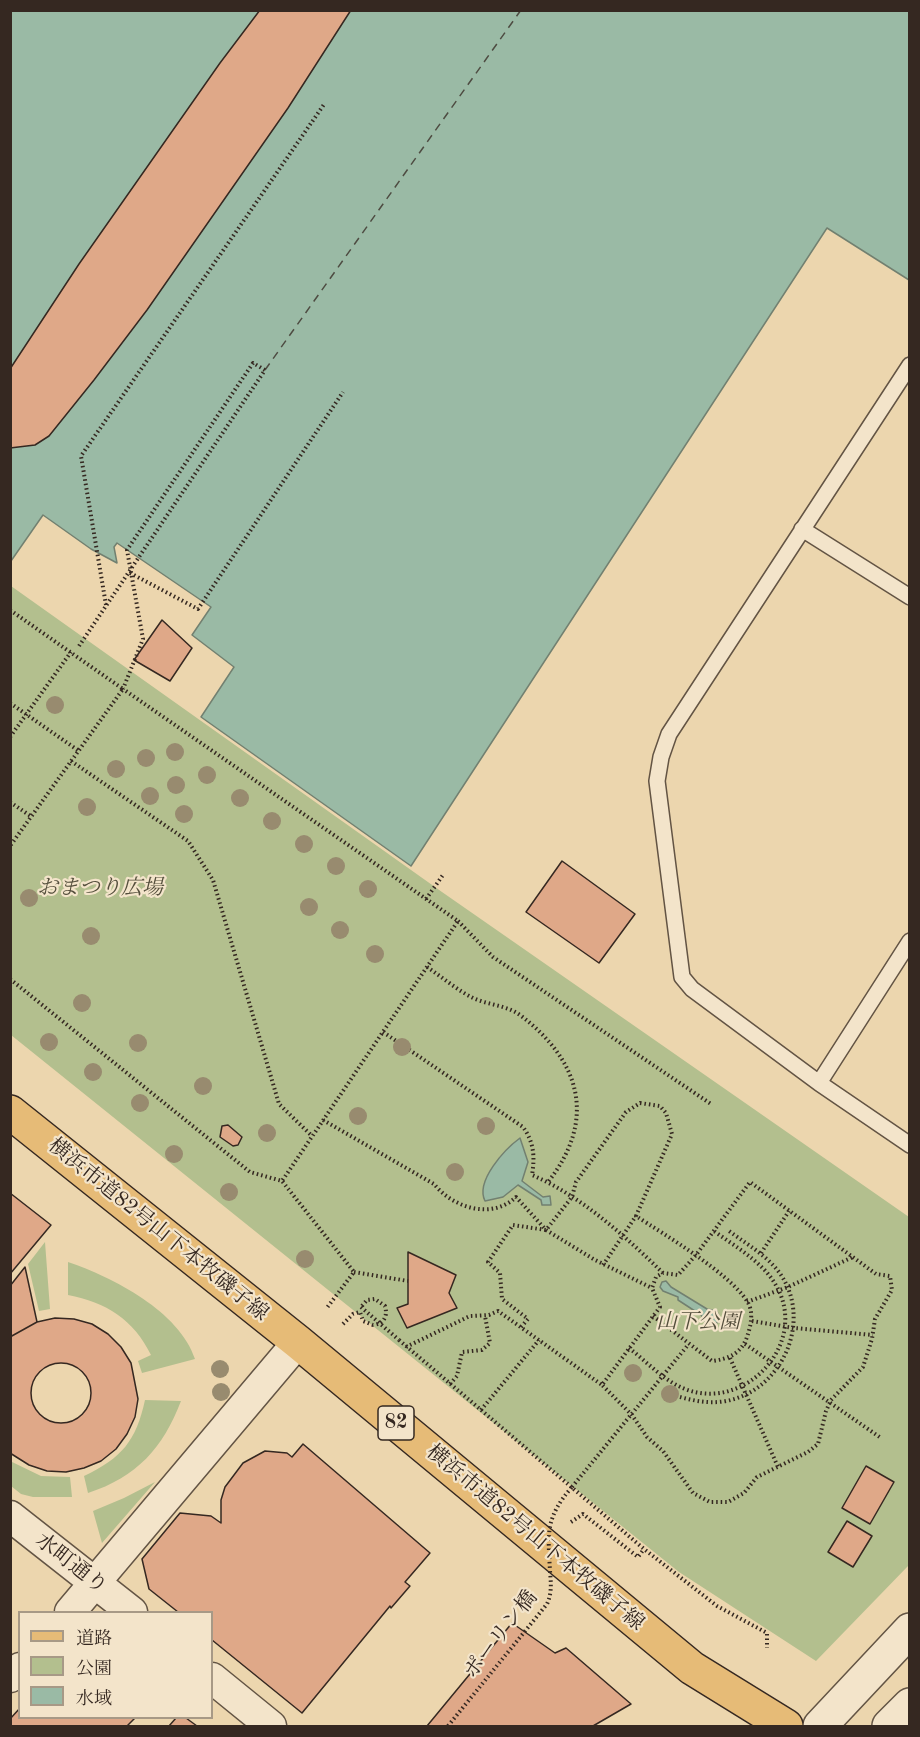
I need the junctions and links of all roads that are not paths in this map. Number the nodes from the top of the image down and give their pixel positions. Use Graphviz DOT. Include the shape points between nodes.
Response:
graph roads {
  1 [pos="909,365"];
  2 [pos="802,529"];
  3 [pos="909,597"];
  4 [pos="909,941"];
  5 [pos="819,1083"];
  6 [pos="10,1112"];
  7 [pos="909,1145"];
  8 [pos="298,1342"];
  9 [pos="10,1516"];
  10 [pos="96,1583"];
  11 [pos="71,1611"];
  12 [pos="131,1611"];
  13 [pos="909,1630"];
  14 [pos="213,1679"];
  15 [pos="909,1705"];
  16 [pos="271,1726"];
  17 [pos="786,1726"];
  18 [pos="820,1726"];
  19 [pos="889,1726"];
  1 -- 2 [label="lane"];
  2 -- 3 [label="lane"];
  2 -- 5 [label="lane" via="669,734 657,781 682,977 692,989"];
  4 -- 5 [label="lane"];
  5 -- 7 [label="lane"];
  6 -- 8 [label="main road, 横浜市道82号山下本牧磯子線 / 82"];
  8 -- 10 [label="street"];
  8 -- 17 [label="main road, 横浜市道82号山下本牧磯子線 / 82" via="692,1668"];
  9 -- 10 [label="street, 水町通り"];
  10 -- 11 [label="street"];
  10 -- 12 [label="street, 水町通り"];
  13 -- 18 [label="street"];
  14 -- 16 [label="street"];
  15 -- 19 [label="street"];
}
